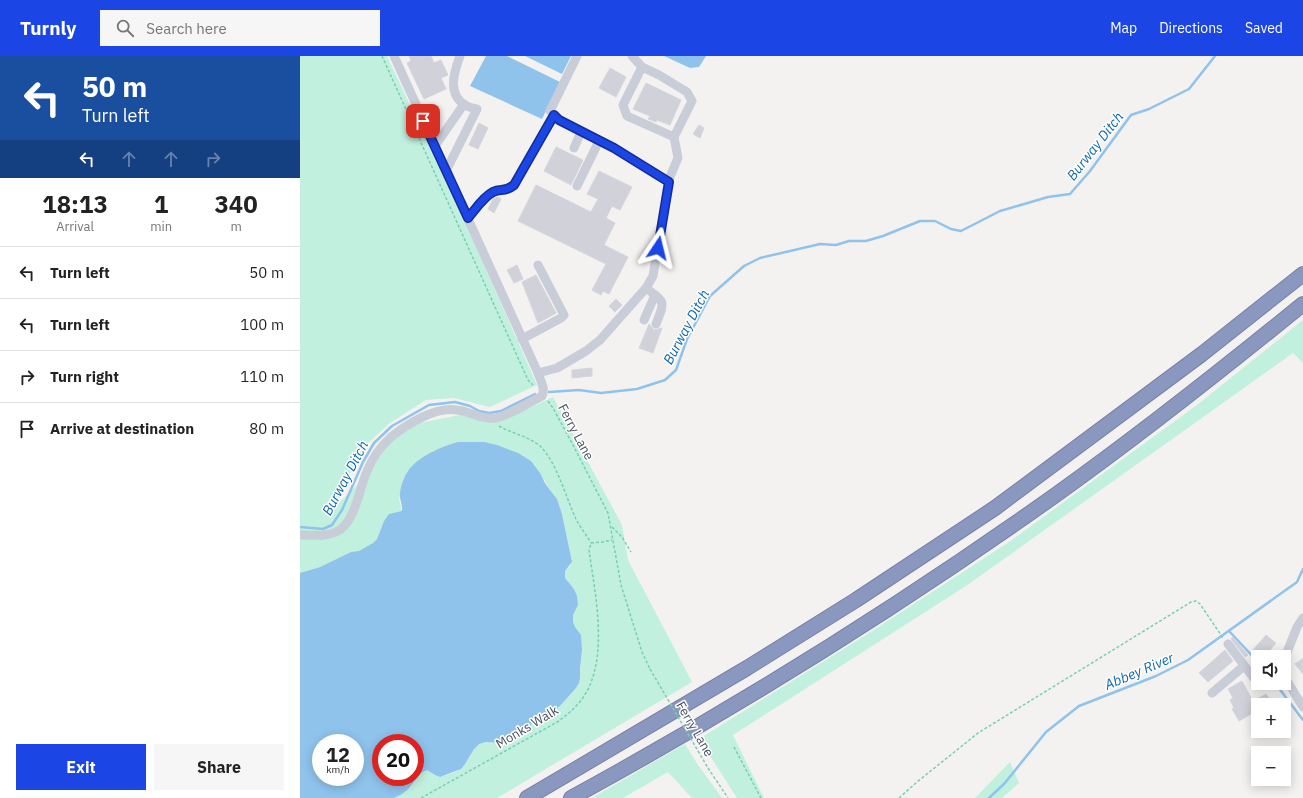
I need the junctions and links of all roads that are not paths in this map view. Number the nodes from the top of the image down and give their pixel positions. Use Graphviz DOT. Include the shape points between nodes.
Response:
graph roads {
  1 [pos="394,56"];
  2 [pos="460,56"];
  3 [pos="577,56"];
  4 [pos="632,56"];
  5 [pos="642,67"];
  6 [pos="464,104"];
  7 [pos="554,115"];
  8 [pos="581,132"];
  9 [pos="674,137"];
  10 [pos="599,141"];
  11 [pos="435,146"];
  12 [pos="574,148"];
  13 [pos="446,171"];
  14 [pos="669,182"];
  15 [pos="577,186"];
  16 [pos="468,218"];
  17 [pos="538,265"];
  18 [pos="1303,274"];
  19 [pos="646,288"];
  20 [pos="655,295"];
  21 [pos="1303,304"];
  22 [pos="644,320"];
  23 [pos="656,324"];
  24 [pos="522,339"];
  25 [pos="538,373"];
  26 [pos="300,535"];
  27 [pos="1303,618"];
  28 [pos="1228,644"];
  29 [pos="1288,650"];
  30 [pos="1244,666"];
  31 [pos="1251,675"];
  32 [pos="1291,689"];
  33 [pos="1212,693"];
  34 [pos="1303,707"];
  35 [pos="526,798"];
  36 [pos="571,798"];
  1 -- 11 [label="street"];
  2 -- 6 [label="street" via="453,78 453,88 458,99"];
  3 -- 7 [label="street" via="550,111"];
  4 -- 5 [label="street"];
  5 -- 9 [label="street" via="686,92 692,101"];
  5 -- 9 [label="street" via="623,105 627,116"];
  6 -- 11 [label="street"];
  6 -- 13 [label="street" via="477,109"];
  7 -- 8 [label="street"];
  7 -- 16 [label="street" via="514,185 508,190 494,192 485,198"];
  8 -- 10 [label="street"];
  8 -- 12 [label="street"];
  9 -- 14 [label="street" via="678,158"];
  10 -- 14 [label="street"];
  10 -- 15 [label="street"];
  11 -- 13 [label="street"];
  13 -- 16 [label="street"];
  14 -- 19 [label="street" via="653,276"];
  16 -- 24 [label="street"];
  17 -- 24 [label="street" via="564,314"];
  18 -- 35 [label="highway" via="1202,354 995,508 748,668"];
  19 -- 20 [label="street"];
  19 -- 25 [label="street" via="600,340 557,368"];
  20 -- 22 [label="street"];
  20 -- 23 [label="street" via="662,300 663,306"];
  21 -- 36 [label="highway" via="1077,479 954,565 788,672"];
  24 -- 25 [label="street"];
  25 -- 26 [label="street" via="544,389 542,396 509,413 496,418 456,409 440,410 400,431 378,452 367,471 350,520 344,527 327,535"];
  27 -- 29 [label="street"];
  28 -- 30 [label="street"];
  30 -- 31 [label="street"];
  30 -- 33 [label="street"];
  32 -- 34 [label="street"];
}
